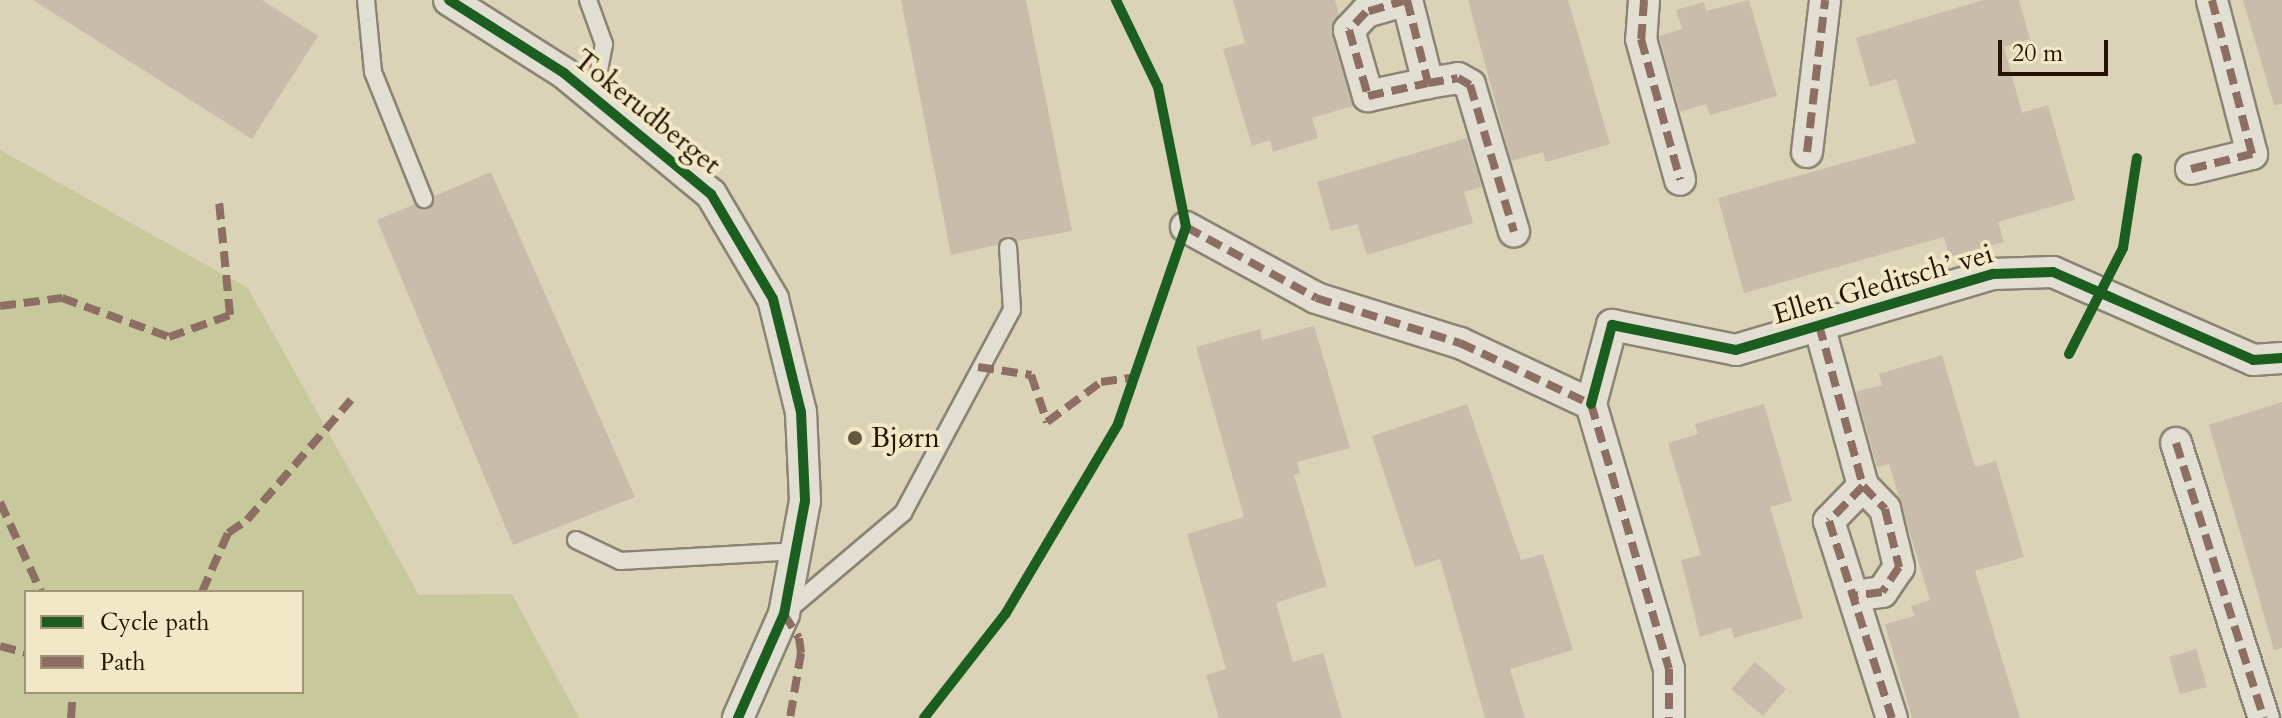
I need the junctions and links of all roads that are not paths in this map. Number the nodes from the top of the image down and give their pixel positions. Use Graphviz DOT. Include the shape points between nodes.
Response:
graph roads {
  1 [pos="366,0"];
  2 [pos="588,0"];
  3 [pos="1407,0"];
  4 [pos="1644,0"];
  5 [pos="1825,0"];
  6 [pos="2212,0"];
  7 [pos="455,2"];
  8 [pos="1364,6"];
  9 [pos="1428,83"];
  10 [pos="594,97"];
  11 [pos="1807,152"];
  12 [pos="2191,169"];
  13 [pos="1680,180"];
  14 [pos="424,199"];
  15 [pos="1186,227"];
  16 [pos="1514,232"];
  17 [pos="1008,247"];
  18 [pos="1819,325"];
  19 [pos="2282,358"];
  20 [pos="1591,404"];
  21 [pos="2176,443"];
  22 [pos="1863,486"];
  23 [pos="576,540"];
  24 [pos="799,551"];
  25 [pos="1853,596"];
  26 [pos="784,614"];
  27 [pos="1671,715"];
  28 [pos="738,718"];
  29 [pos="1892,718"];
  30 [pos="2264,718"];
  1 -- 14 [label="lane" via="373,72"];
  2 -- 10 [label="lane" via="604,44"];
  3 -- 8 [label="street"];
  3 -- 9 [label="street"];
  4 -- 13 [label="street" via="1641,39"];
  5 -- 11 [label="street"];
  6 -- 12 [label="street" via="2252,154"];
  7 -- 10 [label="street, Tokerudberget"];
  8 -- 9 [label="street" via="1349,30 1368,96"];
  9 -- 16 [label="street" via="1458,78 1470,85"];
  10 -- 24 [label="street, Tokerudberget" via="711,194 773,299 801,412 805,501"];
  15 -- 20 [label="street" via="1316,298 1460,343"];
  17 -- 26 [label="lane" via="1012,310 903,513"];
  18 -- 19 [label="street, Ellen Gleditsch’ vei" via="1993,274 2053,272 2253,360"];
  18 -- 20 [label="street, Ellen Gleditsch’ vei" via="1736,350 1612,325"];
  18 -- 22 [label="street, Ellen Gleditsch’ vei"];
  20 -- 27 [label="street" via="1669,669"];
  21 -- 30 [label="street"];
  22 -- 25 [label="street" via="1829,521"];
  22 -- 25 [label="street, Ellen Gleditsch’ vei" via="1885,509 1899,567 1882,592"];
  23 -- 24 [label="lane" via="620,561"];
  24 -- 26 [label="street, Tokerudberget"];
  25 -- 29 [label="street"];
  26 -- 28 [label="street, Tokerudberget"];
}
